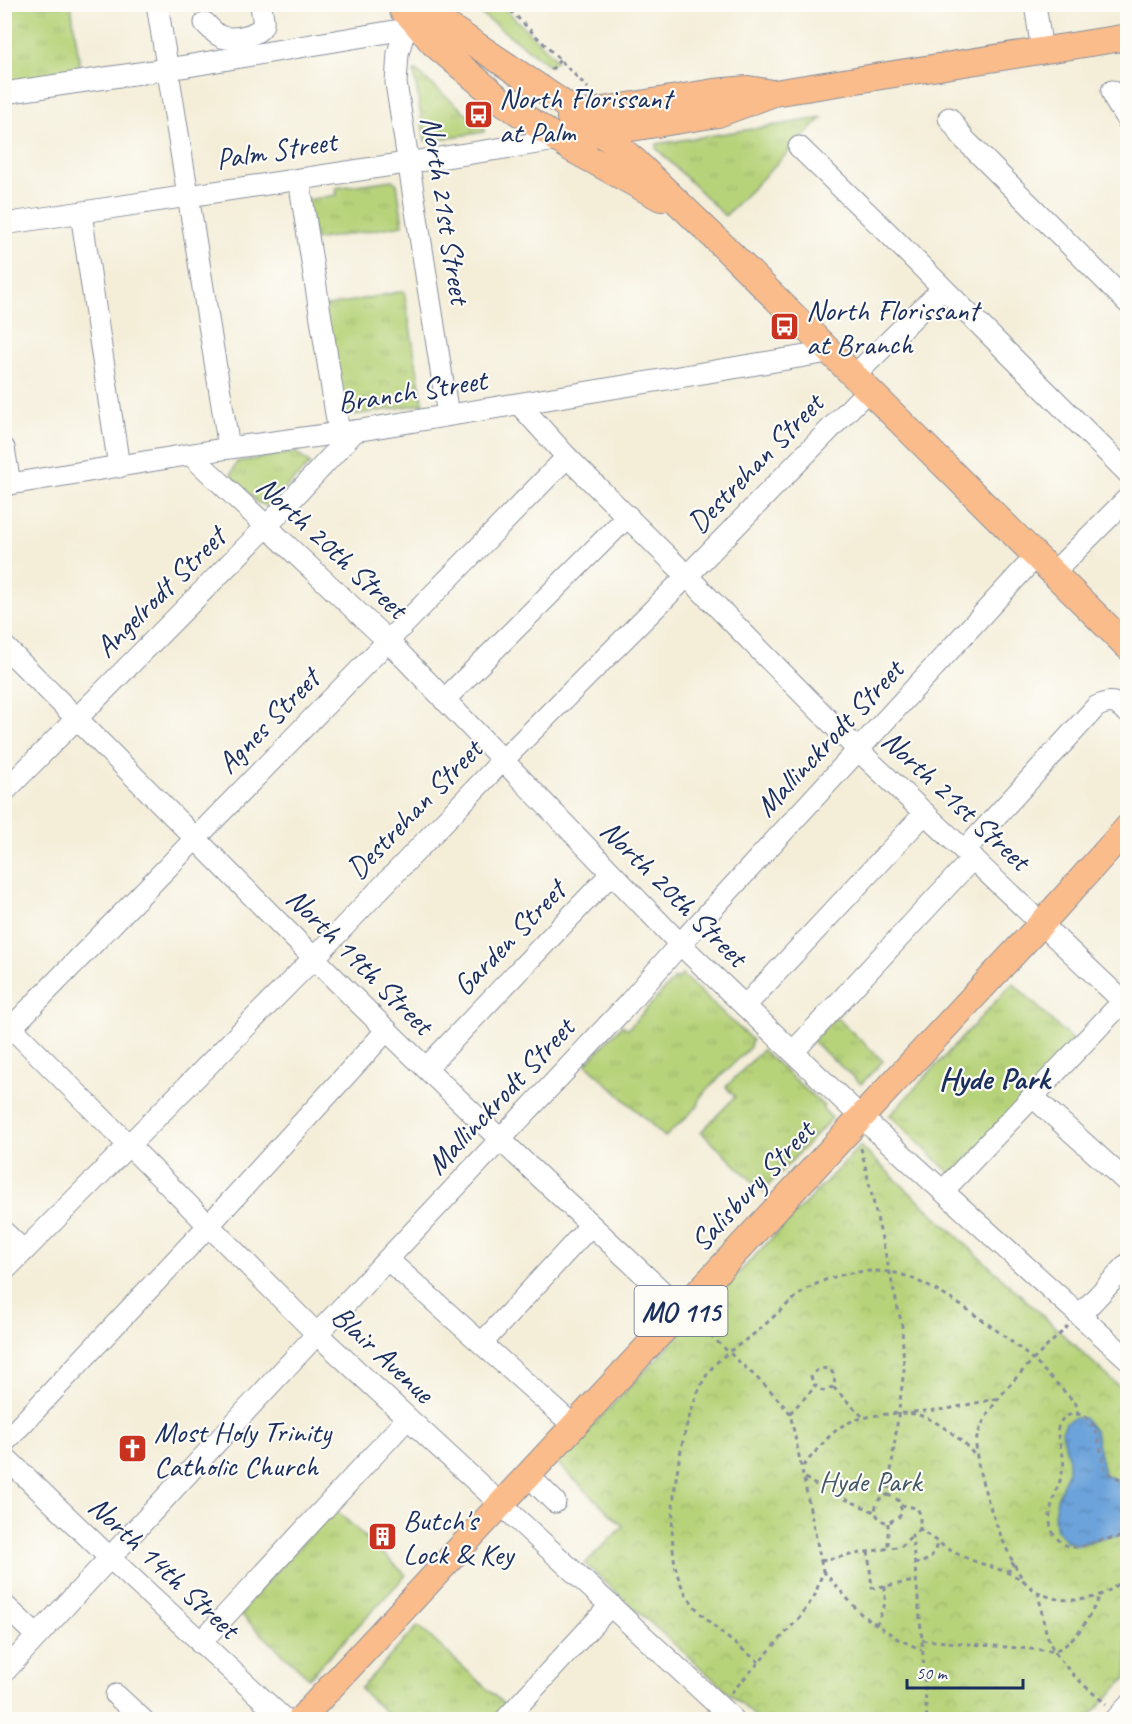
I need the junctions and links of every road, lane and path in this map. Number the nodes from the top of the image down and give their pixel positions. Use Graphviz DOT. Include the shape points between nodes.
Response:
graph roads {
  1 [pos="157,4"];
  2 [pos="261,4"];
  3 [pos="504,4"];
  4 [pos="1035,4"];
  5 [pos="406,13"];
  6 [pos="205,23"];
  7 [pos="1128,37"];
  8 [pos="1042,51"];
  9 [pos="560,60"];
  10 [pos="167,69"];
  11 [pos="551,70"];
  12 [pos="588,88"];
  13 [pos="1112,92"];
  14 [pos="4,93"];
  15 [pos="774,93"];
  16 [pos="579,114"];
  17 [pos="949,118"];
  18 [pos="1128,121"];
  19 [pos="602,133"];
  20 [pos="557,140"];
  21 [pos="799,147"];
  22 [pos="408,162"];
  23 [pos="299,179"];
  24 [pos="187,197"];
  25 [pos="686,211"];
  26 [pos="81,213"];
  27 [pos="4,224"];
  28 [pos="942,289"];
  29 [pos="1128,303"];
  30 [pos="829,352"];
  31 [pos="861,383"];
  32 [pos="519,404"];
  33 [pos="448,415"];
  34 [pos="347,432"];
  35 [pos="4,448"];
  36 [pos="229,448"];
  37 [pos="191,455"];
  38 [pos="567,457"];
  39 [pos="119,467"];
  40 [pos="1128,473"];
  41 [pos="7,485"];
  42 [pos="1128,498"];
  43 [pos="628,516"];
  44 [pos="267,526"];
  45 [pos="1045,565"];
  46 [pos="687,576"];
  47 [pos="388,641"];
  48 [pos="4,646"];
  49 [pos="1128,647"];
  50 [pos="444,700"];
  51 [pos="1128,713"];
  52 [pos="77,718"];
  53 [pos="858,750"];
  54 [pos="502,760"];
  55 [pos="4,792"];
  56 [pos="925,813"];
  57 [pos="1128,827"];
  58 [pos="196,837"];
  59 [pos="969,854"];
  60 [pos="611,874"];
  61 [pos="1042,923"];
  62 [pos="680,944"];
  63 [pos="314,958"];
  64 [pos="1126,1001"];
  65 [pos="745,1006"];
  66 [pos="8,1023"];
  67 [pos="387,1030"];
  68 [pos="793,1052"];
  69 [pos="426,1068"];
  70 [pos="1032,1096"];
  71 [pos="861,1117"];
  72 [pos="499,1140"];
  73 [pos="128,1143"];
  74 [pos="861,1146"];
  75 [pos="1128,1183"];
  76 [pos="943,1191"];
  77 [pos="209,1225"];
  78 [pos="591,1225"];
  79 [pos="4,1232"];
  80 [pos="24,1251"];
  81 [pos="388,1260"];
  82 [pos="1128,1264"];
  83 [pos="4,1270"];
  84 [pos="891,1272"];
  85 [pos="682,1310"];
  86 [pos="1080,1315"];
  87 [pos="317,1334"];
  88 [pos="482,1343"];
  89 [pos="729,1352"];
  90 [pos="1128,1359"];
  91 [pos="1034,1360"];
  92 [pos="816,1386"];
  93 [pos="833,1387"];
  94 [pos="1000,1398"];
  95 [pos="790,1413"];
  96 [pos="908,1413"];
  97 [pos="1078,1413"];
  98 [pos="899,1414"];
  99 [pos="863,1418"];
  100 [pos="407,1419"];
  101 [pos="574,1426"];
  102 [pos="4,1443"];
  103 [pos="4,1456"];
  104 [pos="976,1458"];
  105 [pos="802,1467"];
  106 [pos="529,1476"];
  107 [pos="805,1478"];
  108 [pos="1128,1483"];
  109 [pos="888,1495"];
  110 [pos="555,1502"];
  111 [pos="901,1505"];
  112 [pos="501,1506"];
  113 [pos="875,1512"];
  114 [pos="888,1522"];
  115 [pos="920,1529"];
  116 [pos="912,1535"];
  117 [pos="1128,1536"];
  118 [pos="937,1542"];
  119 [pos="888,1547"];
  120 [pos="868,1551"];
  121 [pos="109,1557"];
  122 [pos="1012,1558"];
  123 [pos="821,1560"];
  124 [pos="915,1564"];
  125 [pos="823,1571"];
  126 [pos="1004,1571"];
  127 [pos="1128,1574"];
  128 [pos="916,1581"];
  129 [pos="1026,1583"];
  130 [pos="885,1586"];
  131 [pos="1038,1592"];
  132 [pos="1101,1594"];
  133 [pos="4,1605"];
  134 [pos="611,1605"];
  135 [pos="876,1625"];
  136 [pos="37,1636"];
  137 [pos="922,1640"];
  138 [pos="200,1642"];
  139 [pos="922,1650"];
  140 [pos="1054,1651"];
  141 [pos="759,1662"];
  142 [pos="4,1672"];
  143 [pos="116,1695"];
  144 [pos="723,1710"];
  145 [pos="1121,1715"];
  146 [pos="143,1719"];
  147 [pos="285,1719"];
  148 [pos="300,1719"];
  149 [pos="505,1719"];
  150 [pos="927,1719"];
  1 -- 10 [label="street"];
  2 -- 6 [label="street" via="263,22 255,33 219,36"];
  3 -- 9 [label="path"];
  4 -- 8 [label="street"];
  5 -- 10 [label="street"];
  5 -- 16 [label="main road" via="451,28"];
  5 -- 20 [label="main road" via="455,62"];
  5 -- 22 [label="street, North 21st Street" via="396,83"];
  7 -- 8 [label="main road, Palm Street"];
  8 -- 15 [label="main road, Palm Street"];
  9 -- 11 [label="path"];
  9 -- 12 [label="path"];
  10 -- 14 [label="street"];
  10 -- 24 [label="street"];
  13 -- 18 [label="street"];
  15 -- 16 [label="main road, Palm Street" via="722,91"];
  15 -- 19 [label="main road, Palm Street" via="718,114"];
  16 -- 19 [label="main road"];
  16 -- 20 [label="main road" via="565,122"];
  17 -- 29 [label="street" via="966,140"];
  19 -- 20 [label="main road, Palm Street"];
  19 -- 25 [label="main road"];
  20 -- 22 [label="street, Palm Street"];
  20 -- 25 [label="main road"];
  21 -- 28 [label="street"];
  22 -- 23 [label="street, Palm Street"];
  22 -- 33 [label="street, North 21st Street"];
  23 -- 24 [label="street, Palm Street"];
  23 -- 34 [label="street"];
  24 -- 26 [label="street, Palm Street"];
  24 -- 36 [label="street"];
  25 -- 30 [label="main road"];
  26 -- 27 [label="street, Palm Street"];
  26 -- 39 [label="street"];
  28 -- 31 [label="street"];
  28 -- 40 [label="street"];
  30 -- 31 [label="main road"];
  30 -- 32 [label="street, Branch Street"];
  31 -- 45 [label="main road"];
  31 -- 46 [label="street, Destrehan Street"];
  32 -- 33 [label="street, Branch Street"];
  32 -- 38 [label="street, North 21st Street"];
  33 -- 34 [label="street, Branch Street"];
  34 -- 36 [label="street, Branch Street"];
  34 -- 44 [label="street, Angelrodt Street"];
  35 -- 41 [label="street"];
  36 -- 37 [label="street, Branch Street"];
  37 -- 39 [label="street, Branch Street"];
  37 -- 44 [label="street, North 20th Street"];
  38 -- 43 [label="street, North 21st Street"];
  38 -- 47 [label="street, Agnes Street"];
  39 -- 41 [label="street, Branch Street"];
  42 -- 45 [label="street, Mallinckrodt Street"];
  43 -- 46 [label="street, North 21st Street"];
  43 -- 50 [label="street"];
  44 -- 47 [label="street, North 20th Street"];
  44 -- 52 [label="street, Angelrodt Street"];
  45 -- 49 [label="main road"];
  45 -- 53 [label="street, Mallinckrodt Street"];
  46 -- 53 [label="street, North 21st Street"];
  46 -- 54 [label="street, Destrehan Street"];
  47 -- 50 [label="street, North 20th Street"];
  47 -- 58 [label="street, Agnes Street"];
  48 -- 52 [label="street, North 19th Street"];
  50 -- 54 [label="street, North 20th Street"];
  51 -- 59 [label="street" via="1116,703 1096,707"];
  52 -- 55 [label="street, Angelrodt Street"];
  52 -- 58 [label="street, North 19th Street"];
  53 -- 56 [label="street, North 21st Street"];
  53 -- 62 [label="street, Mallinckrodt Street"];
  54 -- 60 [label="street, North 20th Street"];
  54 -- 63 [label="street, Destrehan Street"];
  56 -- 59 [label="street, North 21st Street"];
  56 -- 65 [label="street"];
  57 -- 61 [label="main road, Salisbury Street / MO 115"];
  58 -- 63 [label="street, North 19th Street"];
  58 -- 66 [label="street, Agnes Street"];
  59 -- 61 [label="street, North 21st Street"];
  59 -- 68 [label="street"];
  60 -- 62 [label="street, North 20th Street"];
  60 -- 69 [label="street, Garden Street"];
  61 -- 64 [label="street, North 21st Street"];
  61 -- 71 [label="main road, Salisbury Street / MO 115"];
  62 -- 65 [label="street, North 20th Street"];
  62 -- 72 [label="street, Mallinckrodt Street"];
  63 -- 67 [label="street, North 19th Street"];
  63 -- 73 [label="street, Destrehan Street"];
  64 -- 70 [label="street"];
  65 -- 68 [label="street, North 20th Street"];
  66 -- 73 [label="street, Blair Avenue"];
  67 -- 69 [label="street, North 19th Street"];
  67 -- 77 [label="street"];
  68 -- 71 [label="street, North 20th Street"];
  69 -- 72 [label="street, North 19th Street"];
  70 -- 75 [label="street"];
  70 -- 76 [label="street"];
  71 -- 76 [label="street, North 20th Street"];
  71 -- 85 [label="main road, Salisbury Street / MO 115"];
  72 -- 78 [label="street, North 19th Street"];
  72 -- 81 [label="street, Mallinckrodt Street"];
  73 -- 77 [label="street, Blair Avenue"];
  73 -- 80 [label="street, Destrehan Street"];
  74 -- 84 [label="path"];
  76 -- 86 [label="street, North 20th Street"];
  77 -- 87 [label="street, Blair Avenue"];
  77 -- 102 [label="street"];
  78 -- 85 [label="street, North 19th Street"];
  78 -- 88 [label="street"];
  79 -- 80 [label="street"];
  80 -- 83 [label="street, Destrehan Street"];
  81 -- 87 [label="street, Mallinckrodt Street"];
  81 -- 88 [label="street"];
  82 -- 86 [label="street"];
  84 -- 89 [label="path" via="864,1271 816,1283"];
  84 -- 91 [label="path" via="914,1278 939,1292"];
  84 -- 98 [label="path" via="903,1326"];
  85 -- 89 [label="path"];
  85 -- 101 [label="main road, Salisbury Street / MO 115"];
  86 -- 90 [label="street, North 20th Street"];
  86 -- 91 [label="path"];
  87 -- 100 [label="street, Blair Avenue"];
  87 -- 121 [label="street, Mallinckrodt Street"];
  88 -- 101 [label="street"];
  89 -- 95 [label="path"];
  89 -- 141 [label="path" via="705,1378 686,1428 675,1487 674,1555 680,1582 692,1602"];
  91 -- 94 [label="path"];
  91 -- 97 [label="path" via="1076,1404"];
  92 -- 93 [label="path" via="823,1391"];
  92 -- 93 [label="path" via="812,1376 823,1367 835,1375"];
  92 -- 95 [label="path"];
  93 -- 99 [label="path"];
  94 -- 96 [label="path"];
  94 -- 104 [label="path" via="982,1422"];
  95 -- 105 [label="path"];
  96 -- 98 [label="path"];
  96 -- 104 [label="path" via="921,1415 961,1439"];
  97 -- 108 [label="path" via="1090,1420 1097,1432 1107,1473"];
  97 -- 117 [label="path" via="1064,1418 1058,1430 1064,1468 1050,1510 1054,1534 1067,1546 1077,1547"];
  98 -- 99 [label="path"];
  98 -- 109 [label="path"];
  99 -- 105 [label="path" via="841,1426"];
  100 -- 112 [label="street, Blair Avenue"];
  100 -- 138 [label="street"];
  101 -- 106 [label="main road, Salisbury Street / MO 115"];
  103 -- 121 [label="street, North 14th Street"];
  104 -- 122 [label="path" via="982,1484"];
  105 -- 107 [label="path"];
  106 -- 110 [label="street"];
  106 -- 112 [label="main road, Salisbury Street / MO 115"];
  107 -- 113 [label="path"];
  107 -- 123 [label="path"];
  109 -- 111 [label="path"];
  109 -- 113 [label="path" via="876,1503"];
  111 -- 114 [label="path" via="900,1516"];
  111 -- 115 [label="path" via="917,1508"];
  112 -- 134 [label="street, Blair Avenue"];
  112 -- 148 [label="main road, Salisbury Street / MO 115"];
  113 -- 114 [label="path" via="880,1520"];
  114 -- 119 [label="path"];
  115 -- 116 [label="path"];
  115 -- 118 [label="path"];
  116 -- 119 [label="path" via="902,1546"];
  116 -- 124 [label="path"];
  118 -- 124 [label="path" via="932,1557"];
  118 -- 126 [label="path" via="965,1558"];
  119 -- 120 [label="path"];
  120 -- 123 [label="path"];
  120 -- 130 [label="path" via="872,1588"];
  121 -- 136 [label="street, Mallinckrodt Street"];
  121 -- 138 [label="street, North 14th Street"];
  122 -- 126 [label="path" via="1013,1566"];
  122 -- 129 [label="path"];
  123 -- 125 [label="path"];
  124 -- 128 [label="path"];
  125 -- 135 [label="path" via="861,1614"];
  125 -- 141 [label="path" via="815,1595 801,1616"];
  126 -- 129 [label="path"];
  127 -- 132 [label="path"];
  128 -- 130 [label="path"];
  128 -- 137 [label="path"];
  129 -- 131 [label="path"];
  130 -- 135 [label="path" via="885,1604"];
  131 -- 132 [label="path" via="1072,1601"];
  131 -- 140 [label="path"];
  132 -- 140 [label="path" via="1076,1635 1064,1648"];
  133 -- 136 [label="street"];
  134 -- 144 [label="street, Blair Avenue"];
  134 -- 149 [label="street"];
  135 -- 139 [label="path"];
  136 -- 142 [label="street, Mallinckrodt Street"];
  137 -- 139 [label="path"];
  137 -- 140 [label="path"];
  138 -- 147 [label="street, North 14th Street"];
  139 -- 150 [label="path"];
  140 -- 145 [label="path" via="1092,1692"];
  141 -- 144 [label="path"];
  143 -- 146 [label="street"];
}
